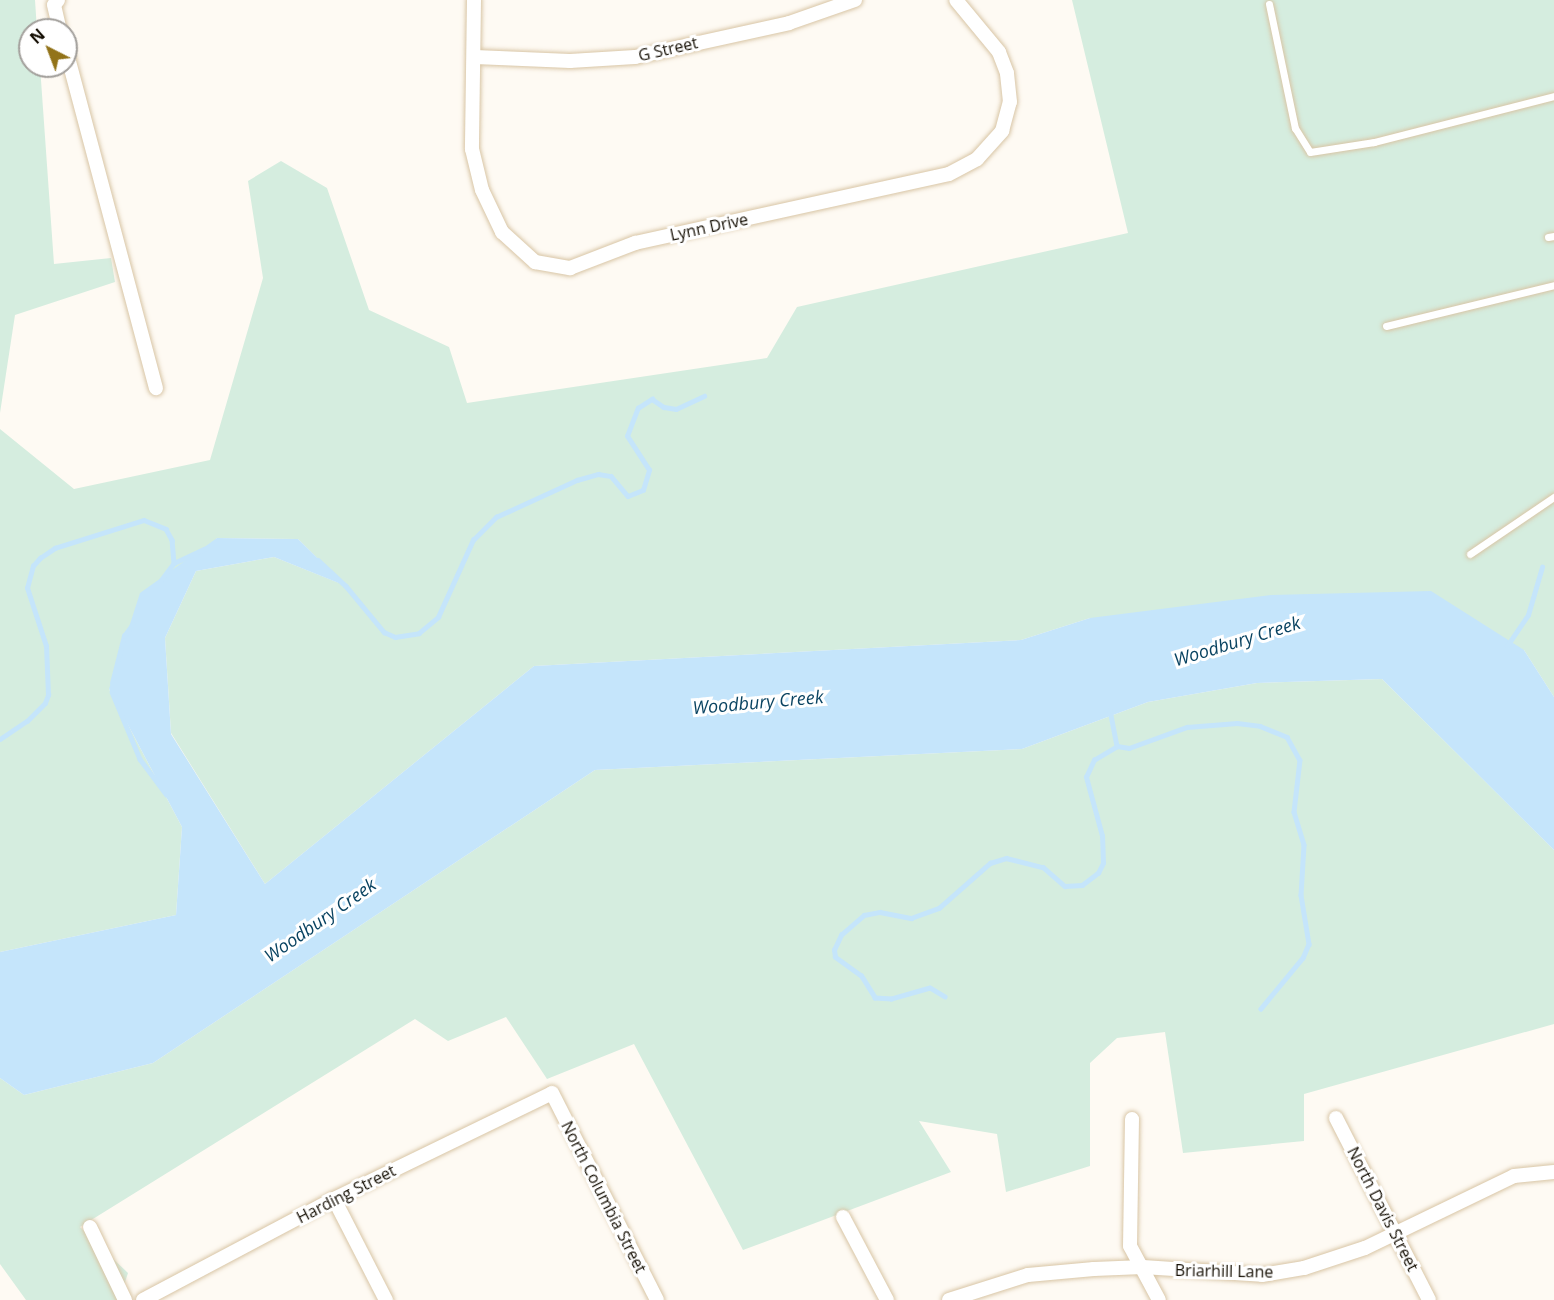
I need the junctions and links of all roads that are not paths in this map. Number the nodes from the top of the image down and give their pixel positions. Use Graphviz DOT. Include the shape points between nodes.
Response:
graph roads {
  1 [pos="58,0"];
  2 [pos="474,0"];
  3 [pos="855,0"];
  4 [pos="956,0"];
  5 [pos="1269,4"];
  6 [pos="57,18"];
  7 [pos="475,57"];
  8 [pos="73,78"];
  9 [pos="1554,96"];
  10 [pos="1554,285"];
  11 [pos="1386,326"];
  12 [pos="156,388"];
  13 [pos="1554,497"];
  14 [pos="1470,554"];
  15 [pos="552,1093"];
  16 [pos="1336,1118"];
  17 [pos="1132,1119"];
  18 [pos="1554,1172"];
  19 [pos="334,1199"];
  20 [pos="843,1217"];
  21 [pos="90,1227"];
  22 [pos="1395,1234"];
  23 [pos="1143,1267"];
  24 [pos="125,1300"];
  25 [pos="143,1300"];
  26 [pos="386,1300"];
  27 [pos="657,1300"];
  28 [pos="887,1300"];
  29 [pos="949,1300"];
  30 [pos="1159,1300"];
  31 [pos="1429,1300"];
  1 -- 6 [label="street" via="54,5"];
  2 -- 7 [label="street, Lynn Drive"];
  3 -- 7 [label="street, G Street" via="789,23 635,57"];
  4 -- 7 [label="street, Lynn Drive" via="999,52 1007,73 1010,102 1002,131 977,159 949,174 635,243 570,268 535,262 502,232 482,190 472,149"];
  5 -- 9 [label="lane" via="1295,128 1310,152 1374,142"];
  8 -- 12 [label="street"];
  10 -- 11 [label="lane"];
  13 -- 14 [label="lane"];
  15 -- 19 [label="street, Harding Street"];
  15 -- 27 [label="street, North Columbia Street"];
  16 -- 22 [label="street, North Davis Street"];
  17 -- 23 [label="street" via="1130,1246"];
  18 -- 22 [label="street, Briarhill Lane" via="1514,1176"];
  19 -- 25 [label="street, Harding Street"];
  19 -- 26 [label="street"];
  20 -- 28 [label="street"];
  21 -- 24 [label="street"];
  22 -- 23 [label="street, Briarhill Lane" via="1304,1268 1262,1275"];
  22 -- 31 [label="street, North Davis Street"];
  23 -- 29 [label="street, Briarhill Lane" via="1028,1275"];
  23 -- 30 [label="street"];
}
